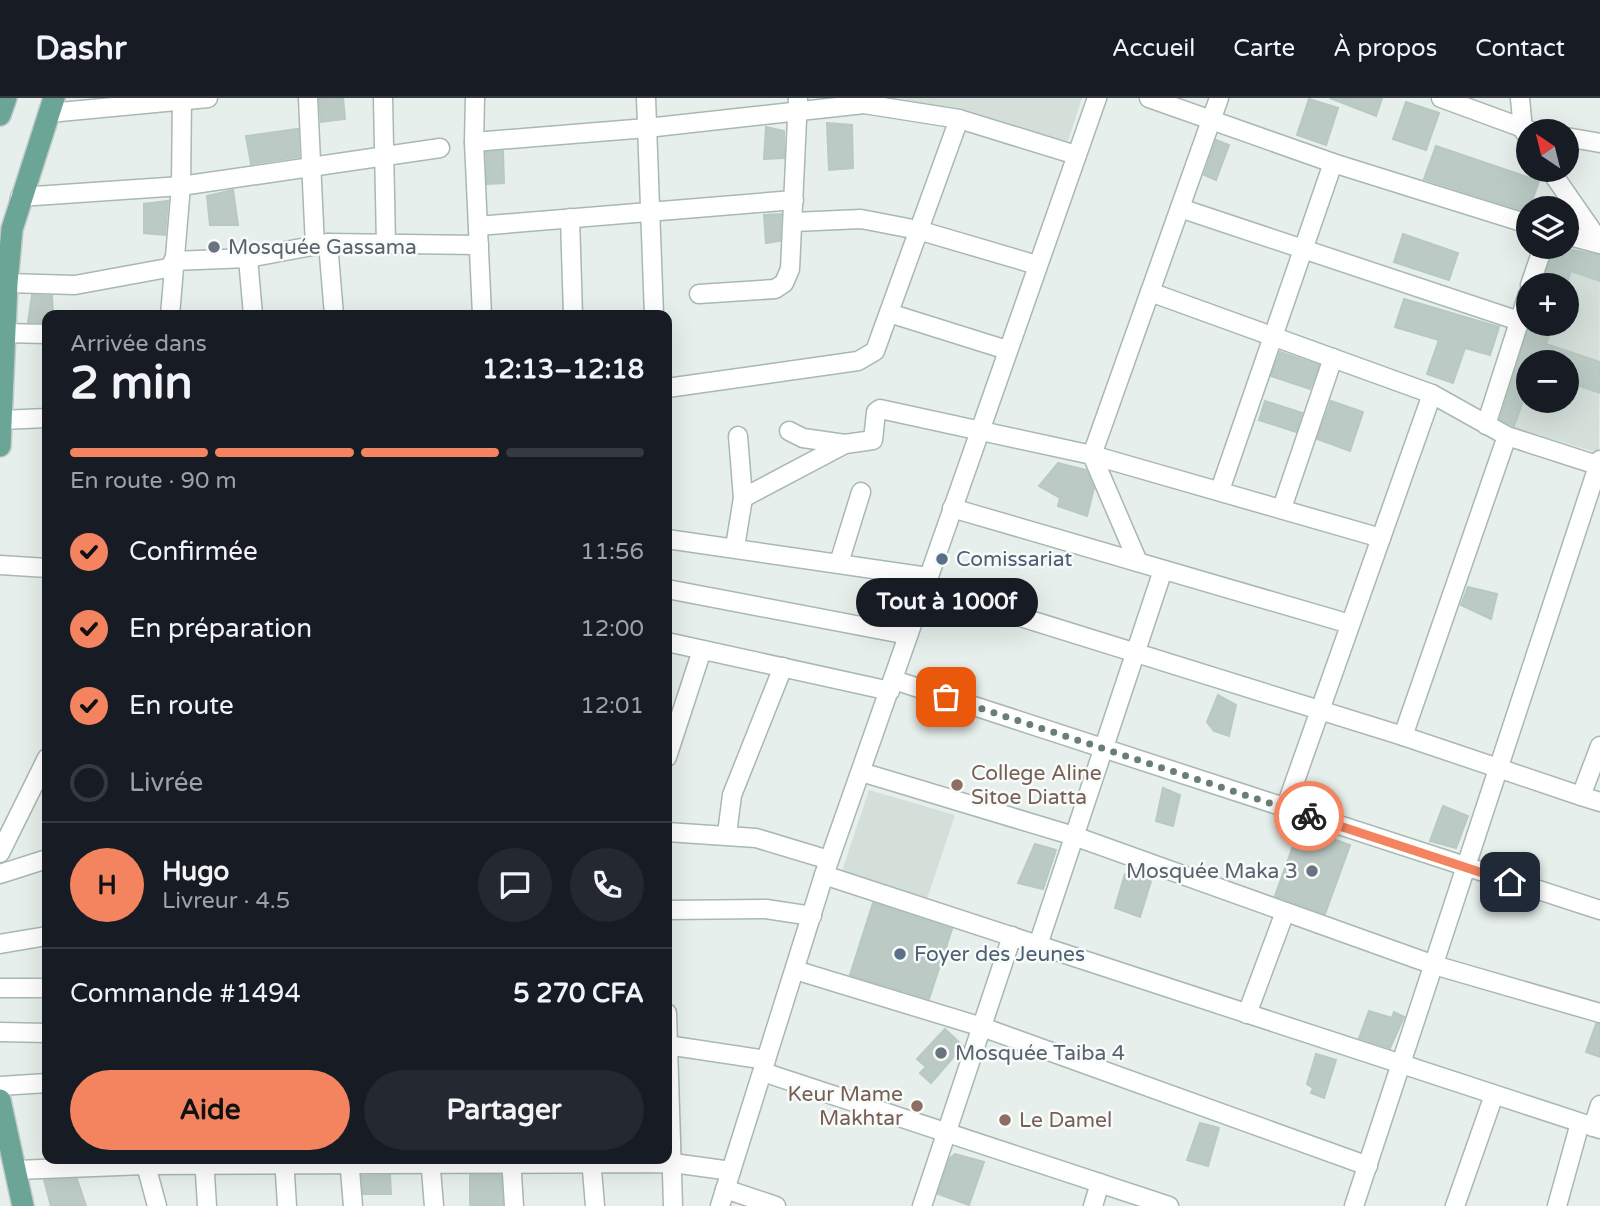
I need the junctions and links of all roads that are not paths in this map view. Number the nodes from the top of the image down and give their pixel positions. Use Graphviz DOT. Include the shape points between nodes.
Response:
graph roads {
  1 [pos="6,98"];
  2 [pos="208,98"];
  3 [pos="308,98"];
  4 [pos="383,98"];
  5 [pos="475,98"];
  6 [pos="646,98"];
  7 [pos="1097,98"];
  8 [pos="1149,98"];
  9 [pos="1219,98"];
  10 [pos="1441,98"];
  11 [pos="1520,98"];
  12 [pos="182,100"];
  13 [pos="798,104"];
  14 [pos="52,105"];
  15 [pos="0,115"];
  16 [pos="1524,119"];
  17 [pos="959,120"];
  18 [pos="1211,120"];
  19 [pos="647,128"];
  20 [pos="1516,129"];
  21 [pos="1579,139"];
  22 [pos="474,142"];
  23 [pos="1600,143"];
  24 [pos="440,148"];
  25 [pos="1076,155"];
  26 [pos="384,156"];
  27 [pos="1334,163"];
  28 [pos="312,167"];
  29 [pos="1558,182"];
  30 [pos="181,186"];
  31 [pos="20,197"];
  32 [pos="794,200"];
  33 [pos="1180,208"];
  34 [pos="650,211"];
  35 [pos="570,218"];
  36 [pos="1516,220"];
  37 [pos="794,222"];
  38 [pos="478,226"];
  39 [pos="918,230"];
  40 [pos="1579,238"];
  41 [pos="1600,243"];
  42 [pos="322,244"];
  43 [pos="386,244"];
  44 [pos="479,245"];
  45 [pos="1305,248"];
  46 [pos="247,258"];
  47 [pos="173,264"];
  48 [pos="1037,265"];
  49 [pos="7,283"];
  50 [pos="1150,292"];
  51 [pos="699,294"];
  52 [pos="170,310"];
  53 [pos="252,310"];
  54 [pos="333,310"];
  55 [pos="482,310"];
  56 [pos="573,310"];
  57 [pos="654,310"];
  58 [pos="889,313"];
  59 [pos="1516,320"];
  60 [pos="1516,330"];
  61 [pos="4,332"];
  62 [pos="42,334"];
  63 [pos="1274,337"];
  64 [pos="1007,350"];
  65 [pos="1333,358"];
  66 [pos="672,386"];
  67 [pos="1432,394"];
  68 [pos="42,418"];
  69 [pos="1,420"];
  70 [pos="1486,425"];
  71 [pos="979,430"];
  72 [pos="789,431"];
  73 [pos="738,436"];
  74 [pos="1507,436"];
  75 [pos="845,444"];
  76 [pos="0,446"];
  77 [pos="1092,455"];
  78 [pos="1599,464"];
  79 [pos="1220,490"];
  80 [pos="861,492"];
  81 [pos="743,498"];
  82 [pos="952,508"];
  83 [pos="1282,508"];
  84 [pos="1381,538"];
  85 [pos="672,541"];
  86 [pos="735,547"];
  87 [pos="1138,562"];
  88 [pos="839,563"];
  89 [pos="0,565"];
  90 [pos="42,568"];
  91 [pos="1163,570"];
  92 [pos="926,582"];
  93 [pos="672,590"];
  94 [pos="1350,624"];
  95 [pos="908,635"];
  96 [pos="672,643"];
  97 [pos="702,650"];
  98 [pos="1136,653"];
  99 [pos="783,667"];
  100 [pos="892,685"];
  101 [pos="1320,710"];
  102 [pos="1403,736"];
  103 [pos="672,742"];
  104 [pos="1600,746"];
  105 [pos="1104,748"];
  106 [pos="42,768"];
  107 [pos="1498,770"];
  108 [pos="861,772"];
  109 [pos="1581,796"];
  110 [pos="1600,802"];
  111 [pos="1285,808"];
  112 [pos="672,832"];
  113 [pos="727,834"];
  114 [pos="1074,836"];
  115 [pos="0,853"];
  116 [pos="42,861"];
  117 [pos="827,868"];
  118 [pos="1466,868"];
  119 [pos="0,874"];
  120 [pos="672,910"];
  121 [pos="1600,910"];
  122 [pos="1285,912"];
  123 [pos="812,916"];
  124 [pos="1012,936"];
  125 [pos="42,937"];
  126 [pos="0,944"];
  127 [pos="1038,945"];
  128 [pos="1434,965"];
  129 [pos="795,970"];
  130 [pos="0,988"];
  131 [pos="42,988"];
  132 [pos="1600,1013"];
  133 [pos="1247,1014"];
  134 [pos="982,1027"];
  135 [pos="0,1032"];
  136 [pos="42,1032"];
  137 [pos="672,1046"];
  138 [pos="1401,1064"];
  139 [pos="764,1066"];
  140 [pos="42,1083"];
  141 [pos="0,1086"];
  142 [pos="1494,1094"];
  143 [pos="0,1100"];
  144 [pos="1600,1105"];
  145 [pos="1591,1126"];
  146 [pos="947,1131"];
  147 [pos="672,1139"];
  148 [pos="673,1163"];
  149 [pos="112,1164"];
  150 [pos="145,1164"];
  151 [pos="204,1164"];
  152 [pos="285,1164"];
  153 [pos="349,1164"];
  154 [pos="430,1164"];
  155 [pos="511,1164"];
  156 [pos="591,1164"];
  157 [pos="1368,1166"];
  158 [pos="16,1170"];
  159 [pos="731,1171"];
  160 [pos="1100,1183"];
  161 [pos="722,1198"];
  162 [pos="23,1206"];
  163 [pos="157,1206"];
  164 [pos="207,1206"];
  165 [pos="287,1206"];
  166 [pos="353,1206"];
  167 [pos="434,1206"];
  168 [pos="514,1206"];
  169 [pos="595,1206"];
  170 [pos="673,1206"];
  171 [pos="776,1206"];
  172 [pos="922,1206"];
  173 [pos="1093,1206"];
  174 [pos="1170,1206"];
  175 [pos="1354,1206"];
  176 [pos="1455,1206"];
  177 [pos="1557,1206"];
  1 -- 15 [label="main road"];
  2 -- 12 [label="street"];
  3 -- 28 [label="street"];
  4 -- 26 [label="street"];
  5 -- 22 [label="street"];
  6 -- 19 [label="street"];
  7 -- 25 [label="street"];
  8 -- 18 [label="street"];
  9 -- 18 [label="street"];
  10 -- 20 [label="street"];
  11 -- 16 [label="street"];
  12 -- 14 [label="street"];
  12 -- 30 [label="street"];
  13 -- 17 [label="street" via="864,104"];
  13 -- 19 [label="street"];
  13 -- 32 [label="street"];
  14 -- 31 [label="main road"];
  17 -- 25 [label="street"];
  17 -- 39 [label="street"];
  18 -- 27 [label="street"];
  18 -- 33 [label="street"];
  19 -- 22 [label="street"];
  19 -- 34 [label="street"];
  21 -- 23 [label="street"];
  22 -- 38 [label="street"];
  24 -- 26 [label="street"];
  25 -- 48 [label="street"];
  26 -- 28 [label="street"];
  26 -- 43 [label="street"];
  27 -- 36 [label="street"];
  27 -- 45 [label="street"];
  28 -- 30 [label="street"];
  28 -- 42 [label="street"];
  29 -- 41 [label="street"];
  30 -- 31 [label="street"];
  30 -- 47 [label="street"];
  31 -- 49 [label="main road"];
  32 -- 34 [label="street"];
  32 -- 37 [label="street"];
  33 -- 45 [label="street"];
  33 -- 50 [label="street"];
  34 -- 35 [label="street"];
  34 -- 57 [label="street"];
  35 -- 38 [label="street"];
  35 -- 56 [label="street"];
  37 -- 39 [label="street" via="861,219"];
  37 -- 51 [label="street" via="790,269 783,283 775,289"];
  38 -- 44 [label="street"];
  39 -- 48 [label="street"];
  39 -- 58 [label="street"];
  40 -- 41 [label="street"];
  42 -- 43 [label="street"];
  42 -- 46 [label="street"];
  42 -- 54 [label="street"];
  43 -- 44 [label="street"];
  44 -- 55 [label="street"];
  45 -- 59 [label="street"];
  45 -- 63 [label="street"];
  46 -- 47 [label="street"];
  46 -- 53 [label="street"];
  47 -- 49 [label="street" via="75,285"];
  47 -- 52 [label="street"];
  48 -- 64 [label="street"];
  49 -- 61 [label="main road"];
  50 -- 63 [label="street"];
  50 -- 77 [label="street"];
  58 -- 64 [label="street"];
  58 -- 66 [label="street" via="875,351 866,358"];
  60 -- 70 [label="street"];
  61 -- 62 [label="street"];
  61 -- 69 [label="main road"];
  63 -- 65 [label="street"];
  63 -- 79 [label="street"];
  64 -- 71 [label="street"];
  65 -- 67 [label="street"];
  65 -- 83 [label="street"];
  67 -- 70 [label="street"];
  67 -- 84 [label="street"];
  68 -- 69 [label="street"];
  69 -- 76 [label="main road"];
  70 -- 74 [label="street"];
  71 -- 75 [label="street" via="880,409 873,440"];
  71 -- 77 [label="street"];
  71 -- 82 [label="street"];
  72 -- 75 [label="street" via="803,438"];
  73 -- 81 [label="street"];
  74 -- 78 [label="street"];
  74 -- 102 [label="street"];
  75 -- 81 [label="street"];
  77 -- 79 [label="street"];
  77 -- 87 [label="street"];
  78 -- 107 [label="street"];
  79 -- 83 [label="street"];
  80 -- 88 [label="street"];
  81 -- 86 [label="street"];
  82 -- 87 [label="street"];
  82 -- 92 [label="street"];
  83 -- 84 [label="street"];
  84 -- 94 [label="street"];
  85 -- 86 [label="street"];
  86 -- 88 [label="street"];
  87 -- 91 [label="street"];
  88 -- 92 [label="street"];
  89 -- 90 [label="street"];
  91 -- 94 [label="street"];
  91 -- 98 [label="street"];
  92 -- 95 [label="street"];
  92 -- 98 [label="street"];
  93 -- 95 [label="street"];
  94 -- 101 [label="street"];
  95 -- 100 [label="street"];
  96 -- 97 [label="street"];
  97 -- 99 [label="street"];
  97 -- 103 [label="street"];
  98 -- 101 [label="street"];
  98 -- 105 [label="street"];
  99 -- 100 [label="street"];
  99 -- 113 [label="street" via="732,795"];
  100 -- 105 [label="street"];
  100 -- 108 [label="street"];
  101 -- 102 [label="street"];
  101 -- 111 [label="street"];
  102 -- 107 [label="street"];
  104 -- 109 [label="street"];
  105 -- 111 [label="street"];
  105 -- 114 [label="street"];
  106 -- 115 [label="street"];
  107 -- 109 [label="street"];
  107 -- 118 [label="street"];
  108 -- 114 [label="street"];
  108 -- 117 [label="street"];
  109 -- 110 [label="street"];
  111 -- 118 [label="street"];
  112 -- 113 [label="street"];
  113 -- 117 [label="street" via="756,838"];
  114 -- 122 [label="street"];
  114 -- 127 [label="street"];
  116 -- 119 [label="street"];
  117 -- 123 [label="street"];
  117 -- 124 [label="street"];
  118 -- 121 [label="street"];
  118 -- 128 [label="street"];
  120 -- 123 [label="street" via="766,909"];
  122 -- 128 [label="street"];
  122 -- 133 [label="street"];
  123 -- 129 [label="street"];
  124 -- 127 [label="street"];
  124 -- 134 [label="street"];
  125 -- 126 [label="street"];
  127 -- 133 [label="street"];
  128 -- 132 [label="street"];
  128 -- 138 [label="street"];
  129 -- 134 [label="street"];
  129 -- 139 [label="street"];
  130 -- 131 [label="street"];
  133 -- 138 [label="street"];
  134 -- 146 [label="street"];
  134 -- 157 [label="street"];
  135 -- 136 [label="street"];
  137 -- 139 [label="street"];
  138 -- 142 [label="street"];
  138 -- 157 [label="street"];
  139 -- 146 [label="street"];
  139 -- 159 [label="street"];
  140 -- 141 [label="street"];
  142 -- 145 [label="street"];
  142 -- 176 [label="street"];
  143 -- 158 [label="main road"];
  144 -- 145 [label="street"];
  145 -- 177 [label="street"];
  146 -- 160 [label="street"];
  146 -- 172 [label="street"];
  147 -- 148 [label="street"];
  148 -- 159 [label="street"];
  148 -- 170 [label="street"];
  149 -- 158 [label="street"];
  150 -- 163 [label="street"];
  151 -- 164 [label="street"];
  152 -- 165 [label="street"];
  153 -- 166 [label="street"];
  154 -- 167 [label="street"];
  155 -- 168 [label="street"];
  156 -- 169 [label="street"];
  157 -- 175 [label="street"];
  158 -- 162 [label="main road"];
  159 -- 161 [label="street"];
  160 -- 173 [label="street"];
  160 -- 174 [label="street"];
  161 -- 171 [label="street"];
}
